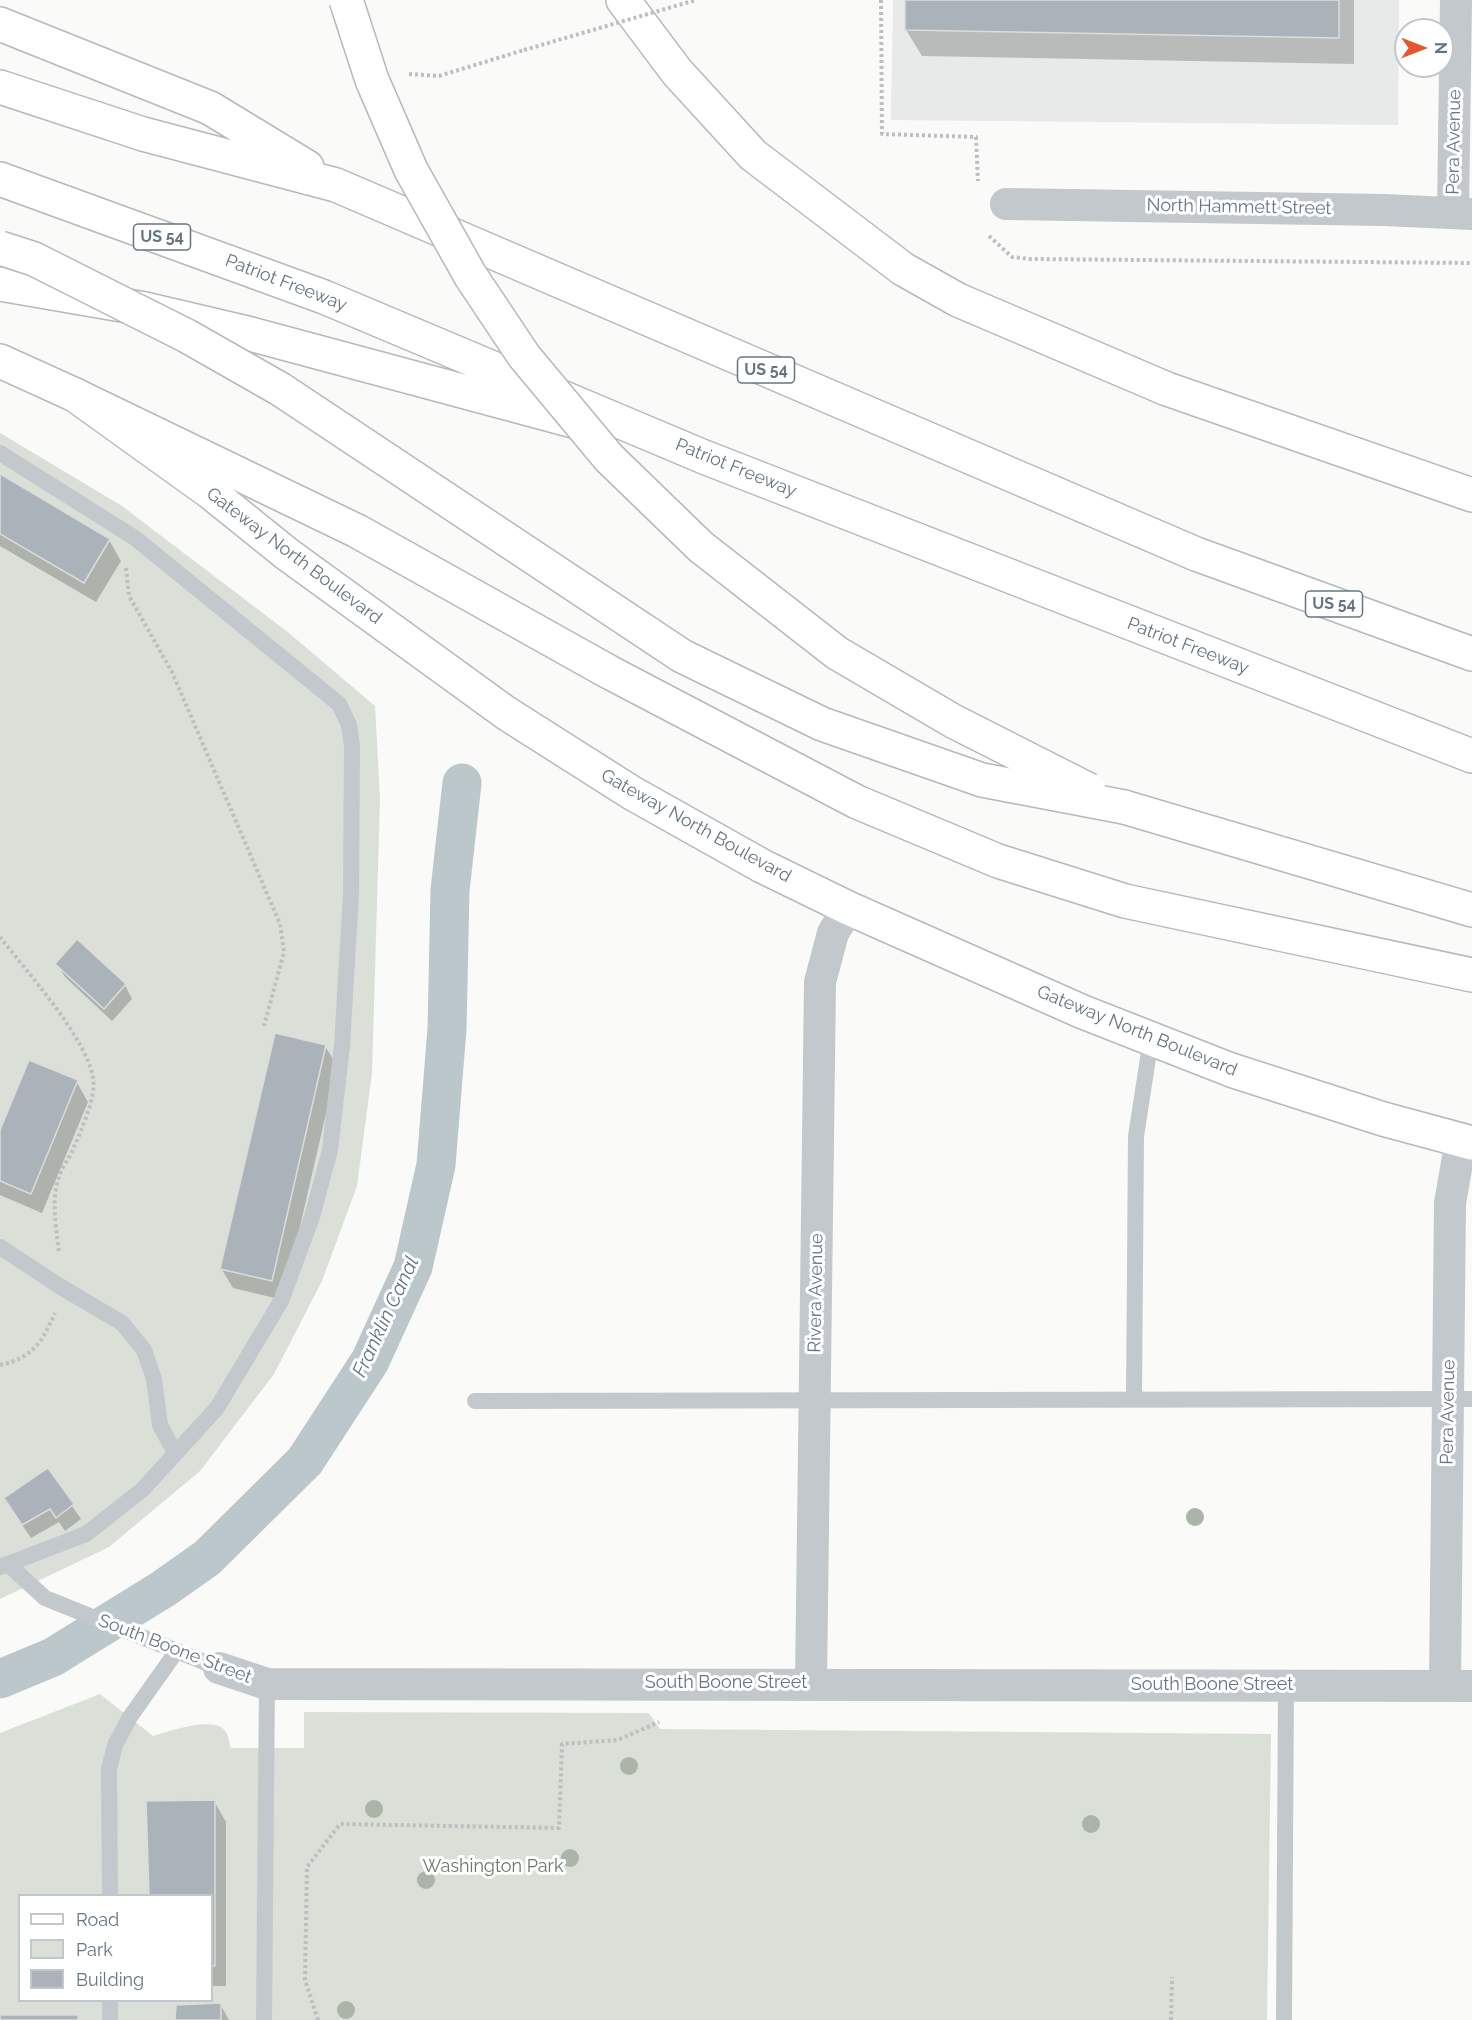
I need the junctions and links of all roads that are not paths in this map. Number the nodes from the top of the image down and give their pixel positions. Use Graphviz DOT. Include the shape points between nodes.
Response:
graph roads {
  1 [pos="346,0"];
  2 [pos="623,0"];
  3 [pos="1456,0"];
  4 [pos="0,24"];
  5 [pos="0,87"];
  6 [pos="0,179"];
  7 [pos="336,185"];
  8 [pos="1006,204"];
  9 [pos="1462,213"];
  10 [pos="0,248"];
  11 [pos="0,284"];
  12 [pos="0,361"];
  13 [pos="75,395"];
  14 [pos="0,453"];
  15 [pos="704,457"];
  16 [pos="1472,495"];
  17 [pos="1472,654"];
  18 [pos="1472,756"];
  19 [pos="1124,807"];
  20 [pos="848,908"];
  21 [pos="1472,910"];
  22 [pos="1472,975"];
  23 [pos="1151,1039"];
  24 [pos="1467,1142"];
  25 [pos="0,1247"];
  26 [pos="1460,1399"];
  27 [pos="814,1400"];
  28 [pos="1134,1400"];
  29 [pos="475,1401"];
  30 [pos="175,1453"];
  31 [pos="5,1567"];
  32 [pos="169,1649"];
  33 [pos="219,1668"];
  34 [pos="811,1683"];
  35 [pos="267,1684"];
  36 [pos="1286,1685"];
  37 [pos="1458,1685"];
  38 [pos="110,1894"];
  39 [pos="110,2002"];
  40 [pos="110,2020"];
  41 [pos="264,2020"];
  42 [pos="1284,2020"];
  1 -- 19 [label="main road, bridge" via="372,80 411,170 470,275 524,356 609,458 701,547 837,653 953,721"];
  2 -- 16 [label="main road" via="677,72 753,155 903,269 958,300 1167,389"];
  3 -- 9 [label="street, Pera Avenue"];
  4 -- 7 [label="main road" via="210,108"];
  5 -- 7 [label="main road, US 54" via="143,134"];
  6 -- 15 [label="main road, Patriot Freeway / US 54" via="324,297"];
  7 -- 17 [label="main road, US 54" via="1196,554"];
  8 -- 9 [label="street, North Hammett Street"];
  10 -- 19 [label="main road, bridge" via="34,259 187,336 280,389 682,656 822,724 982,780"];
  11 -- 15 [label="main road" via="145,309 243,332"];
  12 -- 13 [label="main road, Gateway North Boulevard"];
  13 -- 20 [label="main road, Gateway North Boulevard" via="506,713 632,793 762,866"];
  13 -- 22 [label="main road" via="357,531 609,672 857,802 987,857 1125,900"];
  14 -- 30 [label="lane" via="135,538 339,704 349,725 349,917 342,1045 330,1150 312,1217 281,1301 217,1408"];
  15 -- 18 [label="main road, Patriot Freeway / US 54"];
  19 -- 21 [label="main road"];
  20 -- 23 [label="main road, Gateway North Boulevard"];
  20 -- 27 [label="street, Rivera Avenue" via="833,933 820,982"];
  23 -- 24 [label="main road, Gateway North Boulevard" via="1383,1119"];
  23 -- 28 [label="lane" via="1136,1137"];
  24 -- 26 [label="street, Pera Avenue" via="1450,1203"];
  25 -- 30 [label="lane" via="122,1323 144,1350 154,1379 160,1425"];
  26 -- 28 [label="lane"];
  26 -- 37 [label="street, Pera Avenue"];
  27 -- 28 [label="lane"];
  27 -- 29 [label="lane"];
  27 -- 34 [label="street, Rivera Avenue"];
  30 -- 31 [label="lane" via="142,1490 86,1534"];
  31 -- 32 [label="lane, South Boone Street" via="45,1598"];
  32 -- 33 [label="lane, South Boone Street"];
  32 -- 38 [label="lane" via="115,1745 109,1768"];
  33 -- 35 [label="street, South Boone Street"];
  34 -- 35 [label="street, South Boone Street"];
  34 -- 36 [label="street, South Boone Street"];
  35 -- 41 [label="lane"];
  36 -- 37 [label="street, South Boone Street"];
  36 -- 42 [label="lane"];
  39 -- 40 [label="lane"];
}
